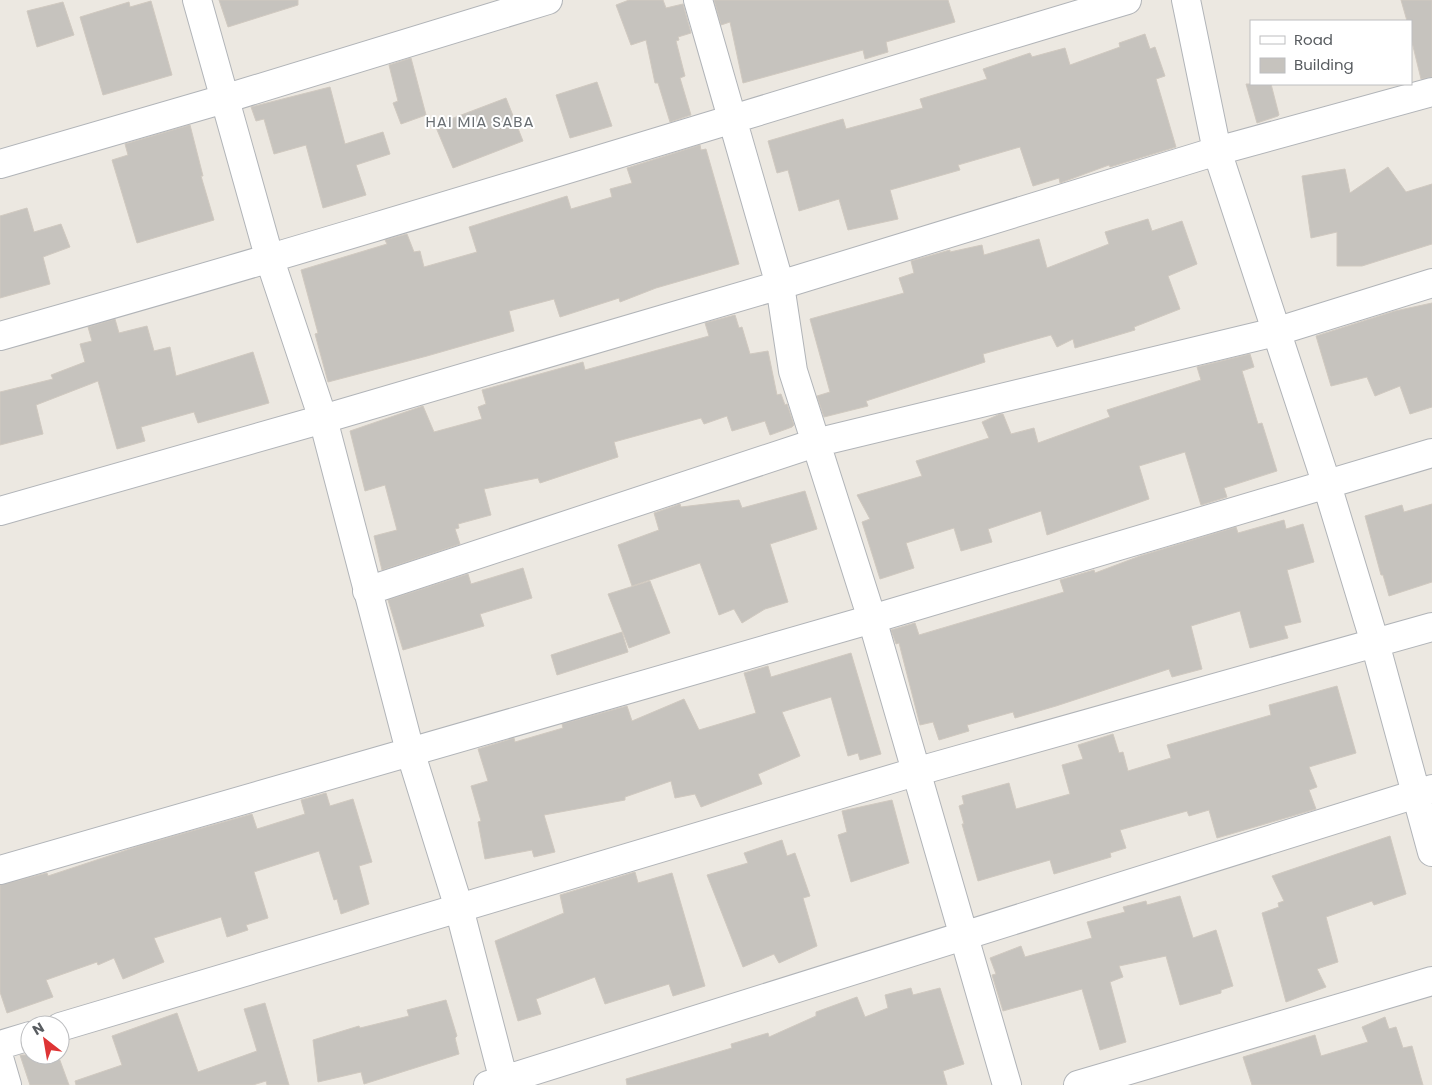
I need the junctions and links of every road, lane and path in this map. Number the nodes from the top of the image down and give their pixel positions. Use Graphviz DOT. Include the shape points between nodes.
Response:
graph roads {
  1 [pos="197,0"];
  2 [pos="548,0"];
  3 [pos="698,0"];
  4 [pos="1127,0"];
  5 [pos="1186,0"];
  6 [pos="1432,92"];
  7 [pos="224,99"];
  8 [pos="732,118"];
  9 [pos="1217,151"];
  10 [pos="0,164"];
  11 [pos="270,260"];
  12 [pos="1432,283"];
  13 [pos="780,284"];
  14 [pos="1275,332"];
  15 [pos="0,336"];
  16 [pos="324,419"];
  17 [pos="814,444"];
  18 [pos="1432,453"];
  19 [pos="1327,484"];
  20 [pos="0,511"];
  21 [pos="367,591"];
  22 [pos="872,619"];
  23 [pos="1432,627"];
  24 [pos="1375,643"];
  25 [pos="410,751"];
  26 [pos="915,772"];
  27 [pos="1424,791"];
  28 [pos="1432,852"];
  29 [pos="0,870"];
  30 [pos="459,908"];
  31 [pos="965,937"];
  32 [pos="1432,981"];
  33 [pos="70,1024"];
  34 [pos="20,1039"];
  35 [pos="0,1045"];
  36 [pos="0,1061"];
  37 [pos="499,1084"];
  38 [pos="7,1085"];
  39 [pos="1007,1085"];
  40 [pos="1078,1085"];
  1 -- 7 [label="street"];
  2 -- 7 [label="street"];
  3 -- 8 [label="street"];
  4 -- 8 [label="street"];
  5 -- 9 [label="street"];
  6 -- 9 [label="street"];
  7 -- 10 [label="street"];
  7 -- 11 [label="street"];
  8 -- 11 [label="street"];
  8 -- 13 [label="street"];
  9 -- 13 [label="street"];
  9 -- 14 [label="street"];
  11 -- 15 [label="street"];
  11 -- 16 [label="street"];
  12 -- 14 [label="street"];
  13 -- 16 [label="street"];
  13 -- 17 [label="street" via="793,370"];
  14 -- 17 [label="street"];
  14 -- 19 [label="street"];
  16 -- 20 [label="street"];
  16 -- 21 [label="street"];
  17 -- 21 [label="street"];
  17 -- 22 [label="street"];
  18 -- 19 [label="street"];
  19 -- 22 [label="street"];
  19 -- 24 [label="street"];
  21 -- 25 [label="street"];
  22 -- 25 [label="street"];
  22 -- 26 [label="street"];
  23 -- 24 [label="street"];
  24 -- 26 [label="street"];
  24 -- 27 [label="street"];
  25 -- 29 [label="street"];
  25 -- 30 [label="street"];
  26 -- 30 [label="street"];
  26 -- 31 [label="street"];
  27 -- 28 [label="street"];
  27 -- 31 [label="street"];
  30 -- 33 [label="street"];
  30 -- 37 [label="street"];
  31 -- 37 [label="street"];
  31 -- 39 [label="street"];
  32 -- 40 [label="street"];
  34 -- 35 [label="street"];
  36 -- 38 [label="street"];
}
